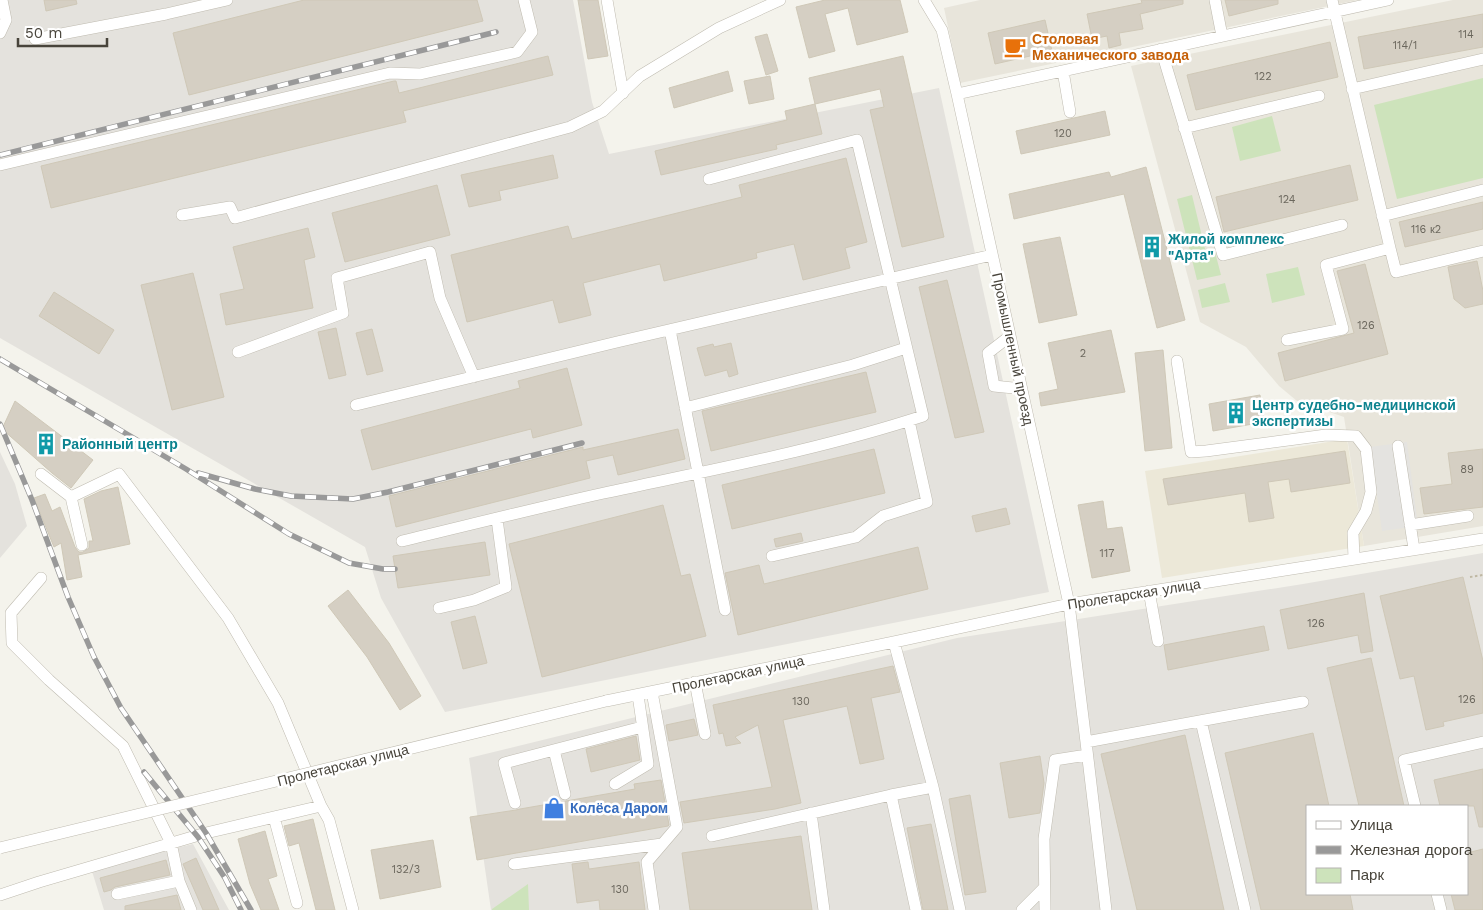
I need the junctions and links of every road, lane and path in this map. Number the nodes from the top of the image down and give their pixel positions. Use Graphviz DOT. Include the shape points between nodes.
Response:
graph roads {
  1 [pos="2,0"];
  2 [pos="227,0"];
  3 [pos="524,0"];
  4 [pos="607,0"];
  5 [pos="780,0"];
  6 [pos="938,0"];
  7 [pos="1215,0"];
  8 [pos="1332,0"];
  9 [pos="1388,0"];
  10 [pos="925,1"];
  11 [pos="193,4"];
  12 [pos="1334,12"];
  13 [pos="0,33"];
  14 [pos="1222,36"];
  15 [pos="35,39"];
  16 [pos="1161,49"];
  17 [pos="1483,59"];
  18 [pos="1063,71"];
  19 [pos="1352,89"];
  20 [pos="623,92"];
  21 [pos="957,94"];
  22 [pos="1320,96"];
  23 [pos="1070,112"];
  24 [pos="1184,128"];
  25 [pos="0,164"];
  26 [pos="709,179"];
  27 [pos="1483,190"];
  28 [pos="182,215"];
  29 [pos="1382,216"];
  30 [pos="1342,225"];
  31 [pos="1390,248"];
  32 [pos="1483,251"];
  33 [pos="992,255"];
  34 [pos="891,278"];
  35 [pos="670,330"];
  36 [pos="1010,336"];
  37 [pos="1287,340"];
  38 [pos="906,348"];
  39 [pos="238,352"];
  40 [pos="1177,361"];
  41 [pos="474,376"];
  42 [pos="1022,389"];
  43 [pos="356,405"];
  44 [pos="685,408"];
  45 [pos="909,420"];
  46 [pos="1398,446"];
  47 [pos="41,474"];
  48 [pos="698,474"];
  49 [pos="71,497"];
  50 [pos="1468,516"];
  51 [pos="497,518"];
  52 [pos="1410,525"];
  53 [pos="1483,538"];
  54 [pos="402,541"];
  55 [pos="82,545"];
  56 [pos="1414,550"];
  57 [pos="772,556"];
  58 [pos="1354,559"];
  59 [pos="1483,575"];
  60 [pos="41,578"];
  61 [pos="1470,578"];
  62 [pos="1149,591"];
  63 [pos="1069,604"];
  64 [pos="439,608"];
  65 [pos="725,610"];
  66 [pos="1158,640"];
  67 [pos="894,642"];
  68 [pos="696,682"];
  69 [pos="652,692"];
  70 [pos="638,695"];
  71 [pos="1303,702"];
  72 [pos="1201,721"];
  73 [pos="642,728"];
  74 [pos="705,734"];
  75 [pos="1086,742"];
  76 [pos="1483,742"];
  77 [pos="554,750"];
  78 [pos="1087,755"];
  79 [pos="616,784"];
  80 [pos="932,787"];
  81 [pos="565,794"];
  82 [pos="892,795"];
  83 [pos="514,803"];
  84 [pos="1415,805"];
  85 [pos="320,806"];
  86 [pos="811,813"];
  87 [pos="274,817"];
  88 [pos="712,836"];
  89 [pos="171,843"];
  90 [pos="662,844"];
  91 [pos="0,848"];
  92 [pos="514,864"];
  93 [pos="179,880"];
  94 [pos="1044,888"];
  95 [pos="118,894"];
  96 [pos="0,895"];
  97 [pos="1437,895"];
  98 [pos="297,903"];
  99 [pos="191,910"];
  100 [pos="353,910"];
  101 [pos="654,910"];
  102 [pos="824,910"];
  103 [pos="916,910"];
  104 [pos="960,910"];
  105 [pos="1022,910"];
  106 [pos="1045,910"];
  107 [pos="1106,910"];
  108 [pos="1244,910"];
  109 [pos="1441,910"];
  1 -- 13 [label="street" via="6,20"];
  2 -- 11 [label="street"];
  3 -- 25 [label="street" via="532,32 517,52 420,74 390,73"];
  4 -- 20 [label="street"];
  5 -- 20 [label="street" via="719,28 640,76"];
  6 -- 10 [label="street"];
  7 -- 14 [label="street"];
  8 -- 12 [label="street"];
  9 -- 12 [label="street"];
  10 -- 21 [label="street, Промышленный проезд" via="942,30"];
  11 -- 15 [label="street"];
  12 -- 14 [label="street"];
  12 -- 19 [label="street"];
  14 -- 16 [label="street"];
  16 -- 18 [label="street"];
  16 -- 24 [label="street"];
  17 -- 19 [label="street"];
  18 -- 21 [label="street"];
  18 -- 23 [label="street"];
  19 -- 29 [label="street"];
  20 -- 28 [label="street" via="603,111 570,127 235,218 230,207"];
  21 -- 33 [label="street, Промышленный проезд"];
  22 -- 24 [label="street"];
  24 -- 30 [label="street" via="1223,255"];
  26 -- 34 [label="street" via="857,140"];
  27 -- 29 [label="street"];
  29 -- 31 [label="street"];
  31 -- 32 [label="street" via="1396,272"];
  31 -- 37 [label="street" via="1326,265 1342,329"];
  33 -- 34 [label="street"];
  33 -- 36 [label="street, Промышленный проезд"];
  34 -- 35 [label="street"];
  34 -- 38 [label="street"];
  35 -- 41 [label="street"];
  35 -- 44 [label="street"];
  36 -- 42 [label="street, Промышленный проезд"];
  36 -- 42 [label="street" via="988,353 994,386"];
  38 -- 44 [label="street" via="854,365"];
  38 -- 45 [label="street" via="923,416"];
  39 -- 41 [label="street" via="343,313 337,278 430,252 440,298"];
  40 -- 58 [label="street" via="1191,452 1326,435 1356,436 1366,449 1371,492 1366,511 1353,534"];
  41 -- 43 [label="street"];
  42 -- 63 [label="street, Промышленный проезд"];
  44 -- 48 [label="street"];
  45 -- 48 [label="street"];
  45 -- 57 [label="street" via="927,502 883,516 856,537"];
  46 -- 52 [label="street"];
  47 -- 49 [label="street"];
  48 -- 51 [label="street"];
  48 -- 65 [label="street"];
  49 -- 55 [label="street"];
  49 -- 85 [label="street" via="118,474 228,618 278,703"];
  50 -- 52 [label="street"];
  51 -- 54 [label="street"];
  51 -- 64 [label="street" via="506,587 474,600"];
  52 -- 56 [label="street"];
  53 -- 56 [label="street, Пролетарская улица"];
  56 -- 58 [label="street, Пролетарская улица"];
  58 -- 62 [label="street, Пролетарская улица"];
  59 -- 61 [label="path"];
  60 -- 89 [label="street" via="12,613 12,643 123,746"];
  62 -- 63 [label="street, Пролетарская улица"];
  62 -- 66 [label="street"];
  63 -- 67 [label="street, Пролетарская улица"];
  63 -- 75 [label="street, Промышленный проезд"];
  67 -- 68 [label="street, Пролетарская улица"];
  67 -- 80 [label="street"];
  68 -- 69 [label="street, Пролетарская улица"];
  68 -- 74 [label="street"];
  69 -- 70 [label="street, Пролетарская улица"];
  69 -- 90 [label="street" via="677,827"];
  70 -- 73 [label="street"];
  70 -- 91 [label="street, Пролетарская улица, bridge"];
  71 -- 72 [label="street"];
  72 -- 75 [label="street"];
  72 -- 108 [label="street"];
  73 -- 77 [label="street"];
  73 -- 79 [label="street" via="648,764"];
  75 -- 78 [label="street, Промышленный проезд"];
  76 -- 84 [label="street" via="1404,760"];
  77 -- 81 [label="street"];
  77 -- 83 [label="street" via="504,763"];
  78 -- 94 [label="street" via="1055,760 1044,839"];
  78 -- 107 [label="street, Промышленный проезд"];
  80 -- 82 [label="street"];
  80 -- 104 [label="street"];
  82 -- 86 [label="street"];
  82 -- 103 [label="street"];
  85 -- 87 [label="street"];
  85 -- 100 [label="street" via="329,820"];
  86 -- 88 [label="street"];
  86 -- 102 [label="street"];
  87 -- 89 [label="street"];
  87 -- 98 [label="street"];
  89 -- 93 [label="street"];
  89 -- 96 [label="street"];
  90 -- 92 [label="street"];
  90 -- 101 [label="street" via="647,862"];
  93 -- 95 [label="street"];
  93 -- 99 [label="street"];
  94 -- 105 [label="street"];
  94 -- 106 [label="street"];
  97 -- 109 [label="street"];
}
